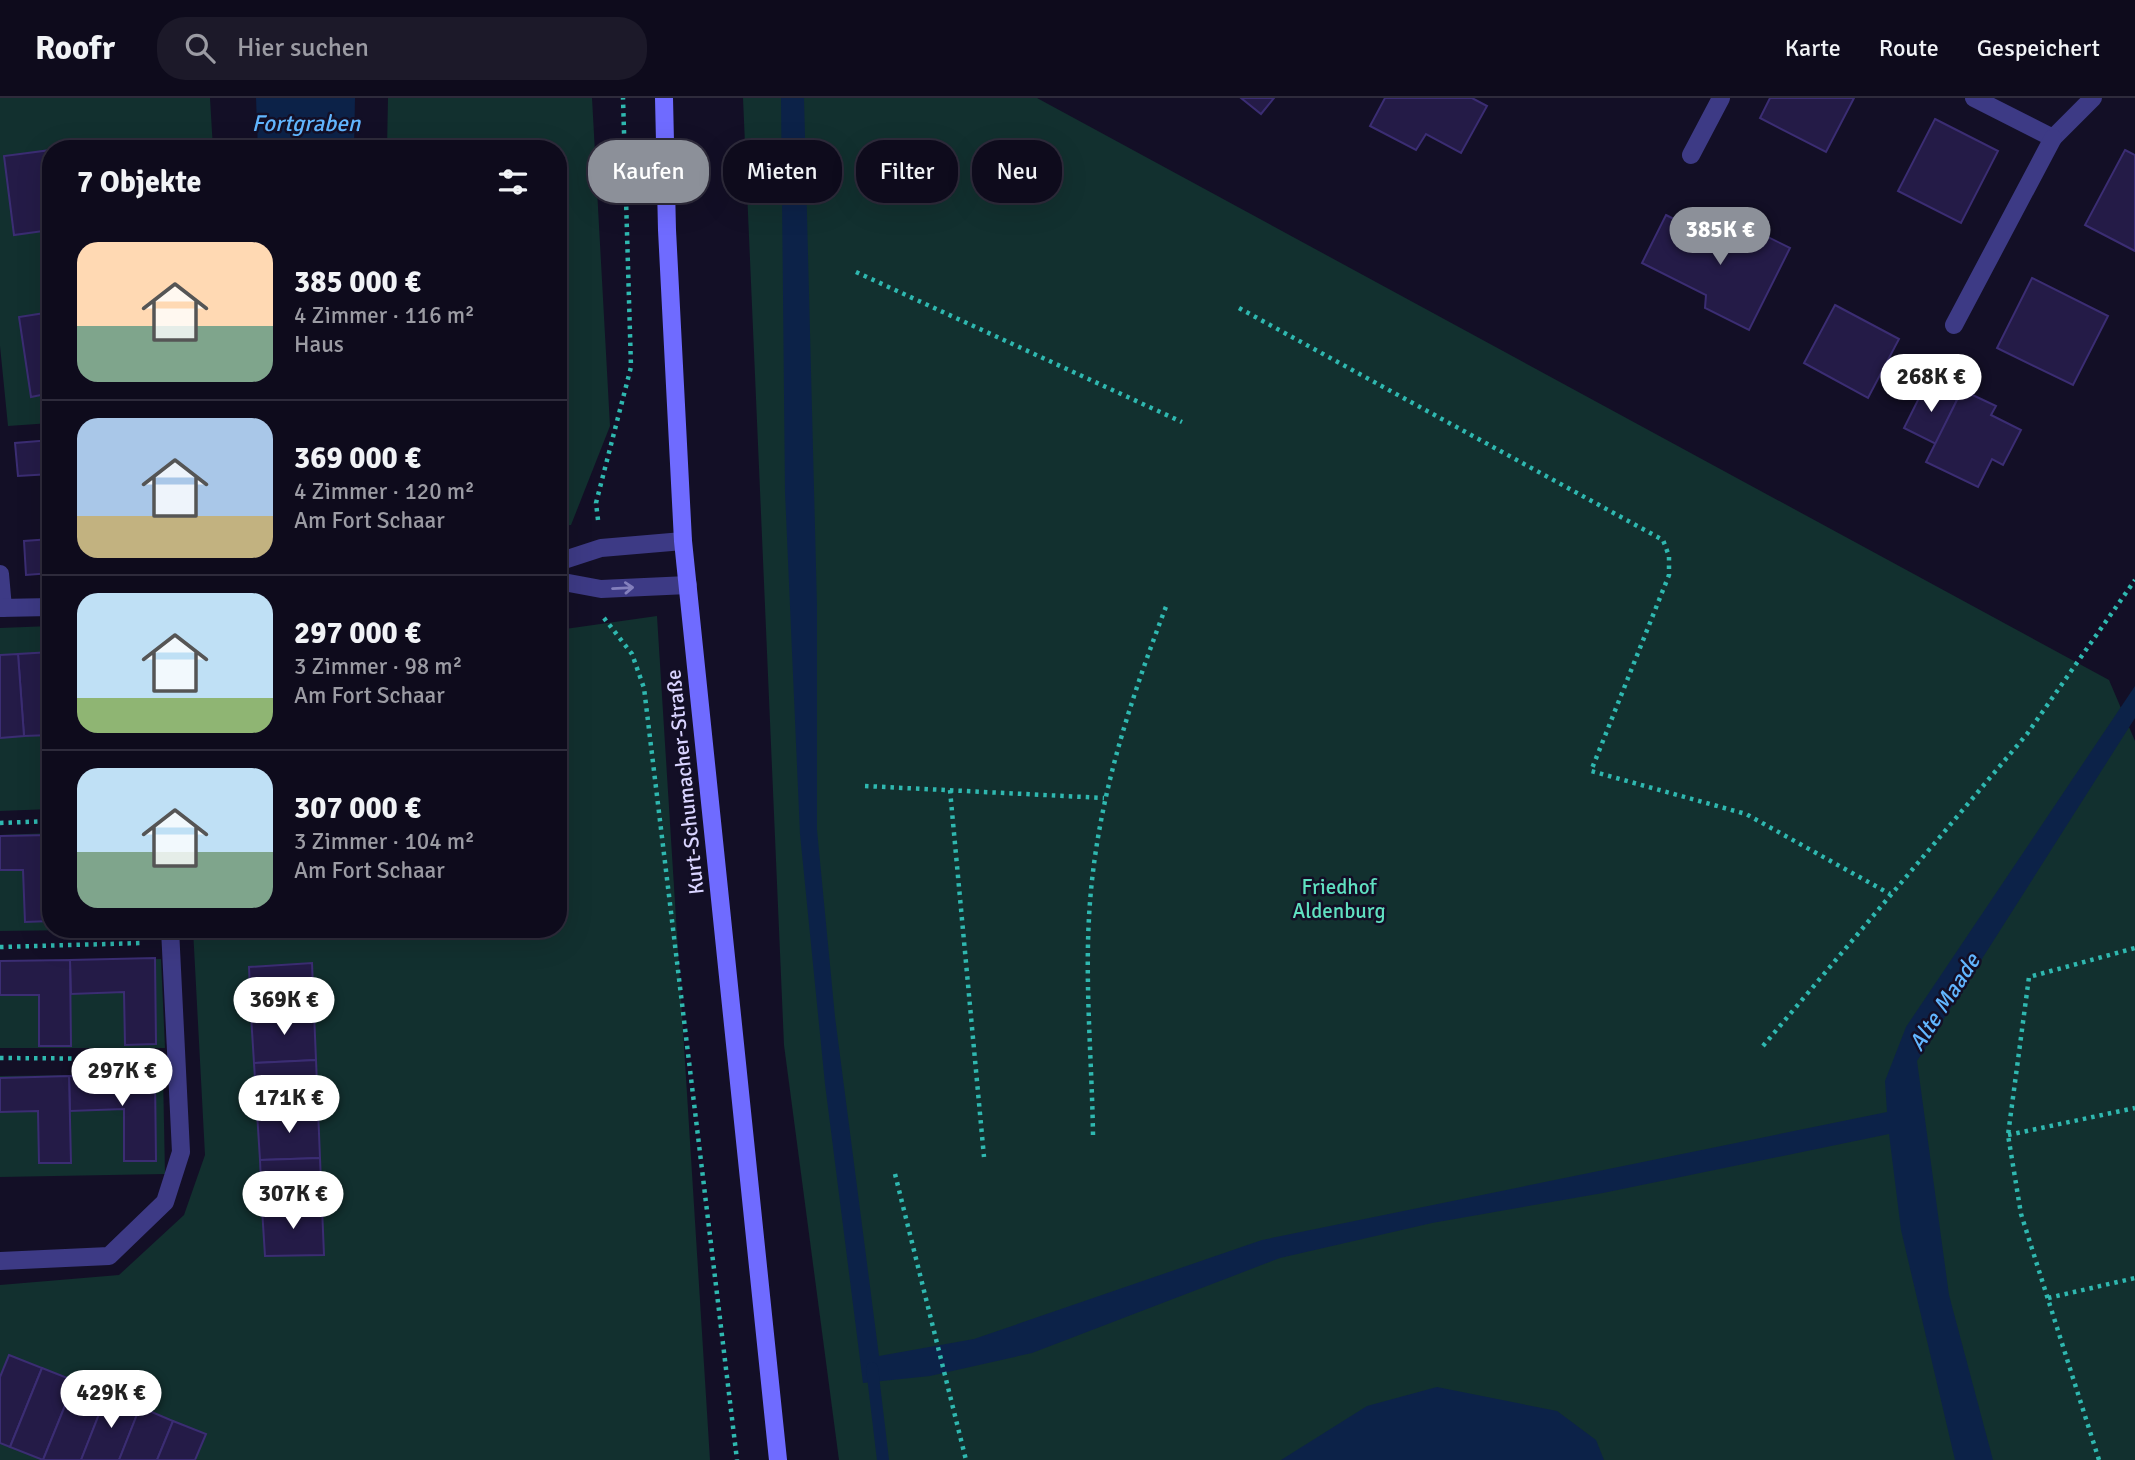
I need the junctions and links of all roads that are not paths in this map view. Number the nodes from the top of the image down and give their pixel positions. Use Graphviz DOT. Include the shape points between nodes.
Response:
graph roads {
  1 [pos="664,98"];
  2 [pos="1721,98"];
  3 [pos="1974,98"];
  4 [pos="2093,98"];
  5 [pos="2053,138"];
  6 [pos="1691,155"];
  7 [pos="1954,325"];
  8 [pos="683,541"];
  9 [pos="567,559"];
  10 [pos="0,575"];
  11 [pos="567,583"];
  12 [pos="688,585"];
  13 [pos="42,607"];
  14 [pos="2,608"];
  15 [pos="170,938"];
  16 [pos="0,1261"];
  17 [pos="778,1460"];
  1 -- 8 [label="main road, Kurt-Schumacher-Straße"];
  2 -- 6 [label="street"];
  3 -- 5 [label="street"];
  4 -- 5 [label="street"];
  5 -- 7 [label="street"];
  8 -- 9 [label="street" via="601,548"];
  8 -- 12 [label="main road, Kurt-Schumacher-Straße"];
  10 -- 14 [label="street"];
  11 -- 12 [label="street, one-way" via="601,589"];
  12 -- 17 [label="main road, Kurt-Schumacher-Straße"];
  13 -- 14 [label="street"];
  15 -- 16 [label="street" via="181,1152 165,1202 108,1256"];
}
